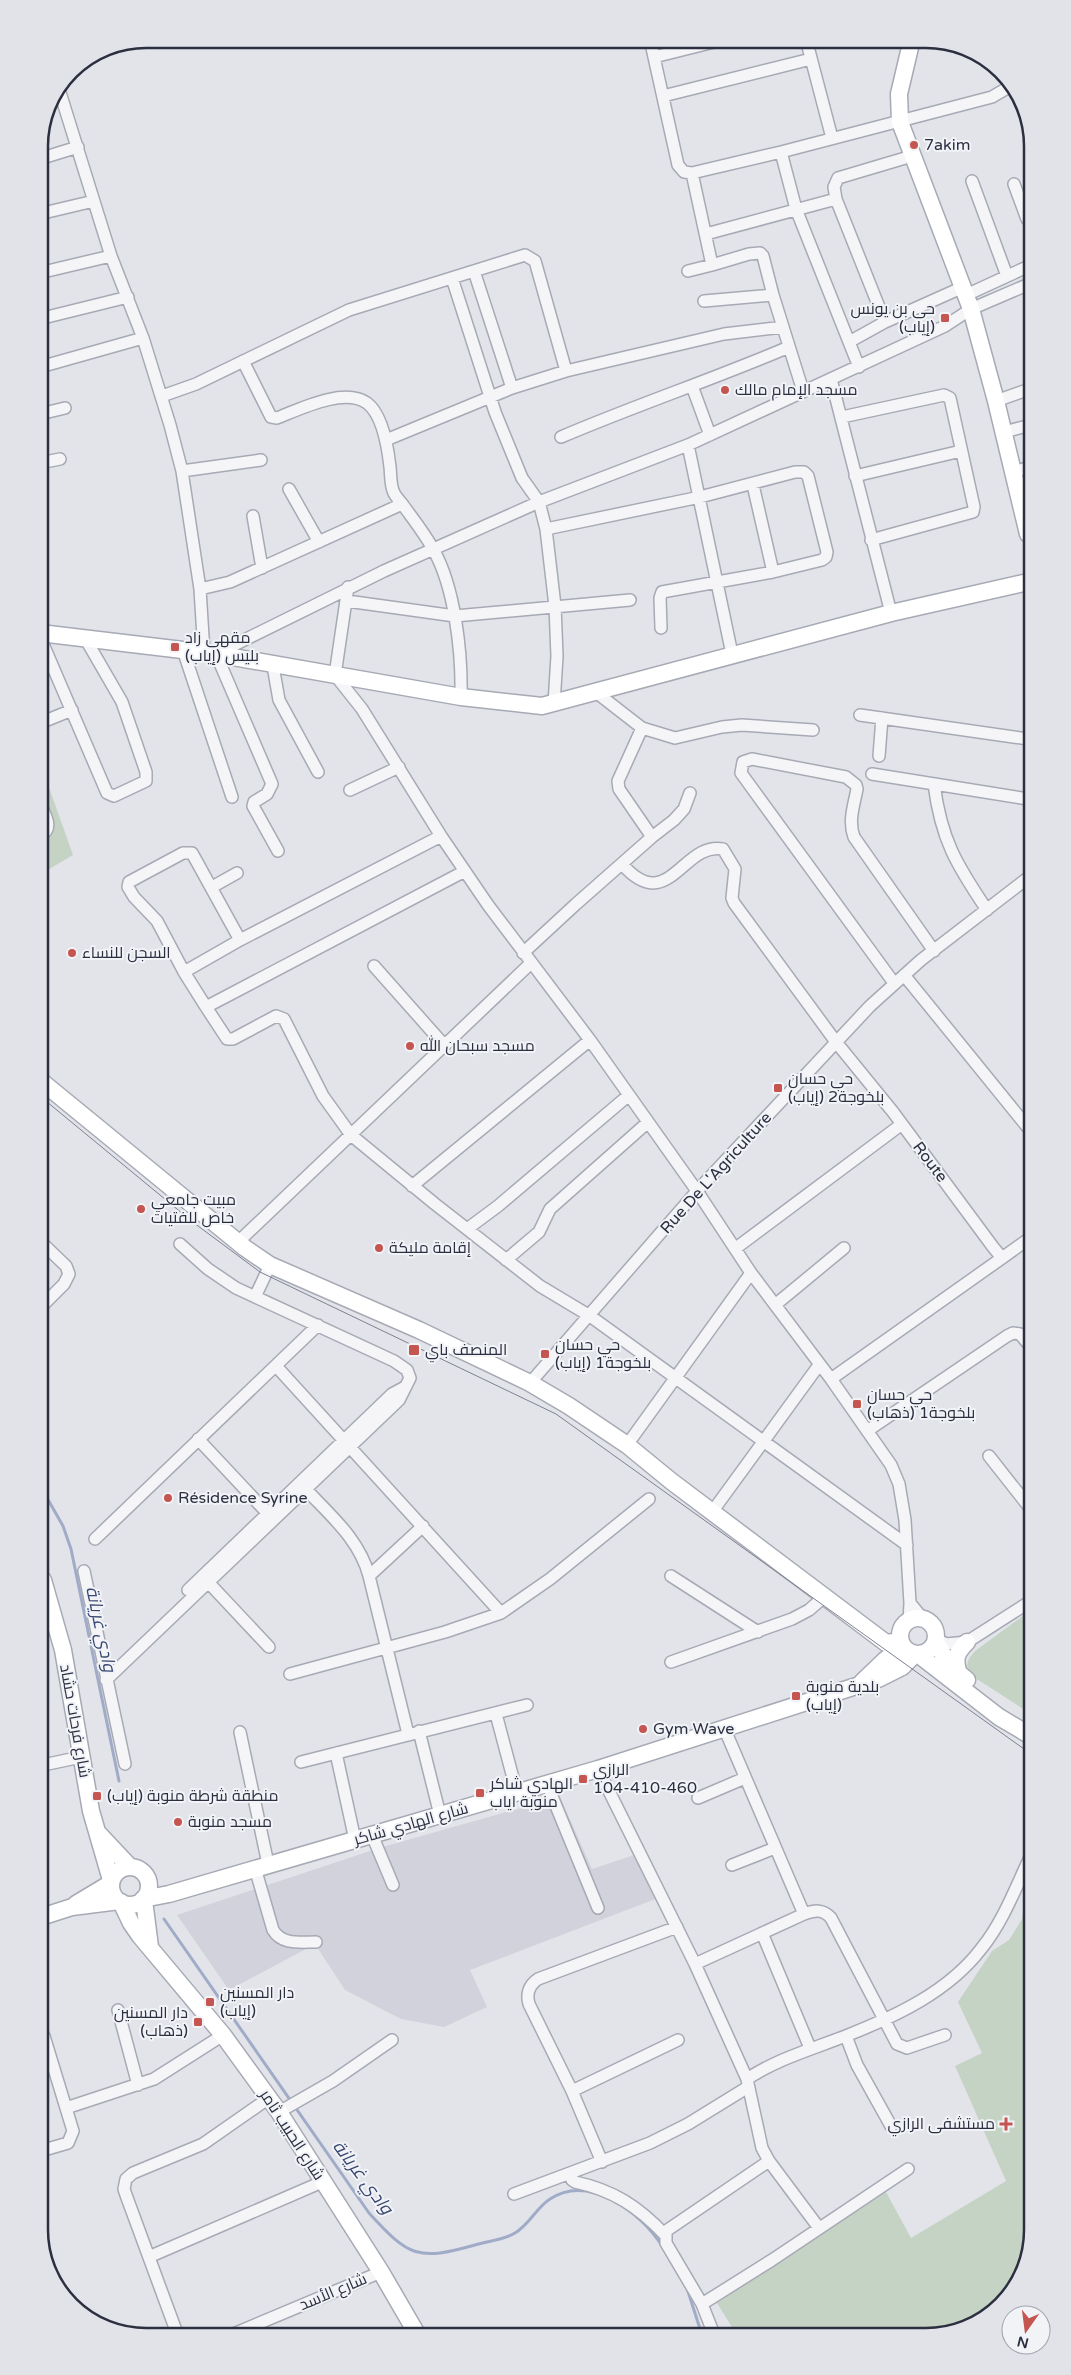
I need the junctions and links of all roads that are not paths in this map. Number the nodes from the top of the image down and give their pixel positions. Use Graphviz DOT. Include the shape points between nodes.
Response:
graph roads {
  1 [pos="652,48"];
  2 [pos="690,48"];
  3 [pos="808,48"];
  4 [pos="910,48"];
  5 [pos="654,57"];
  6 [pos="811,59"];
  7 [pos="1005,90"];
  8 [pos="61,96"];
  9 [pos="663,96"];
  10 [pos="900,122"];
  11 [pos="832,138"];
  12 [pos="78,147"];
  13 [pos="781,152"];
  14 [pos="48,156"];
  15 [pos="912,156"];
  16 [pos="692,173"];
  17 [pos="972,181"];
  18 [pos="1014,184"];
  19 [pos="836,199"];
  20 [pos="94,201"];
  21 [pos="796,209"];
  22 [pos="1024,211"];
  23 [pos="48,212"];
  24 [pos="706,234"];
  25 [pos="111,256"];
  26 [pos="712,265"];
  27 [pos="1024,268"];
  28 [pos="48,271"];
  29 [pos="474,271"];
  30 [pos="688,271"];
  31 [pos="1007,276"];
  32 [pos="452,278"];
  33 [pos="1024,286"];
  34 [pos="773,295"];
  35 [pos="128,297"];
  36 [pos="965,298"];
  37 [pos="704,301"];
  38 [pos="48,317"];
  39 [pos="885,322"];
  40 [pos="783,327"];
  41 [pos="143,338"];
  42 [pos="849,342"];
  43 [pos="789,347"];
  44 [pos="243,361"];
  45 [pos="48,365"];
  46 [pos="859,368"];
  47 [pos="566,371"];
  48 [pos="831,379"];
  49 [pos="692,386"];
  50 [pos="512,388"];
  51 [pos="803,391"];
  52 [pos="1024,391"];
  53 [pos="162,396"];
  54 [pos="490,398"];
  55 [pos="996,401"];
  56 [pos="65,408"];
  57 [pos="48,412"];
  58 [pos="842,418"];
  59 [pos="1024,427"];
  60 [pos="1004,432"];
  61 [pos="710,435"];
  62 [pos="561,437"];
  63 [pos="386,440"];
  64 [pos="688,445"];
  65 [pos="961,451"];
  66 [pos="60,459"];
  67 [pos="261,460"];
  68 [pos="48,461"];
  69 [pos="1020,470"];
  70 [pos="182,471"];
  71 [pos="855,476"];
  72 [pos="753,485"];
  73 [pos="289,489"];
  74 [pos="700,497"];
  75 [pos="1024,501"];
  76 [pos="540,502"];
  77 [pos="402,504"];
  78 [pos="253,516"];
  79 [pos="546,529"];
  80 [pos="871,540"];
  81 [pos="319,542"];
  82 [pos="433,549"];
  83 [pos="262,568"];
  84 [pos="773,572"];
  85 [pos="717,582"];
  86 [pos="1024,583"];
  87 [pos="348,587"];
  88 [pos="200,589"];
  89 [pos="630,600"];
  90 [pos="347,601"];
  91 [pos="555,606"];
  92 [pos="890,613"];
  93 [pos="454,616"];
  94 [pos="661,628"];
  95 [pos="48,636"];
  96 [pos="84,638"];
  97 [pos="183,650"];
  98 [pos="48,654"];
  99 [pos="210,654"];
  100 [pos="732,654"];
  101 [pos="273,666"];
  102 [pos="335,675"];
  103 [pos="598,693"];
  104 [pos="461,697"];
  105 [pos="554,704"];
  106 [pos="72,710"];
  107 [pos="860,715"];
  108 [pos="882,718"];
  109 [pos="48,720"];
  110 [pos="642,728"];
  111 [pos="813,730"];
  112 [pos="1024,738"];
  113 [pos="879,756"];
  114 [pos="399,767"];
  115 [pos="318,772"];
  116 [pos="872,774"];
  117 [pos="934,784"];
  118 [pos="350,790"];
  119 [pos="690,793"];
  120 [pos="232,797"];
  121 [pos="1024,798"];
  122 [pos="441,836"];
  123 [pos="652,837"];
  124 [pos="278,851"];
  125 [pos="622,864"];
  126 [pos="465,871"];
  127 [pos="237,873"];
  128 [pos="1024,880"];
  129 [pos="212,887"];
  130 [pos="987,910"];
  131 [pos="240,940"];
  132 [pos="934,951"];
  133 [pos="523,953"];
  134 [pos="531,963"];
  135 [pos="374,966"];
  136 [pos="184,972"];
  137 [pos="904,975"];
  138 [pos="894,982"];
  139 [pos="206,1007"];
  140 [pos="590,1040"];
  141 [pos="836,1042"];
  142 [pos="444,1045"];
  143 [pos="48,1087"];
  144 [pos="629,1095"];
  145 [pos="647,1123"];
  146 [pos="1024,1123"];
  147 [pos="902,1124"];
  148 [pos="351,1135"];
  149 [pos="412,1186"];
  150 [pos="697,1191"];
  151 [pos="467,1229"];
  152 [pos="1024,1242"];
  153 [pos="237,1243"];
  154 [pos="180,1244"];
  155 [pos="736,1248"];
  156 [pos="844,1248"];
  157 [pos="48,1249"];
  158 [pos="1002,1258"];
  159 [pos="506,1260"];
  160 [pos="270,1265"];
  161 [pos="751,1273"];
  162 [pos="255,1297"];
  163 [pos="48,1300"];
  164 [pos="775,1305"];
  165 [pos="590,1316"];
  166 [pos="318,1325"];
  167 [pos="1024,1339"];
  168 [pos="820,1365"];
  169 [pos="276,1366"];
  170 [pos="675,1377"];
  171 [pos="831,1380"];
  172 [pos="530,1384"];
  173 [pos="868,1431"];
  174 [pos="198,1439"];
  175 [pos="762,1441"];
  176 [pos="347,1443"];
  177 [pos="627,1445"];
  178 [pos="989,1456"];
  179 [pos="303,1486"];
  180 [pos="649,1499"];
  181 [pos="1024,1500"];
  182 [pos="712,1512"];
  183 [pos="271,1516"];
  184 [pos="423,1526"];
  185 [pos="95,1539"];
  186 [pos="907,1545"];
  187 [pos="84,1571"];
  188 [pos="369,1576"];
  189 [pos="671,1576"];
  190 [pos="208,1582"];
  191 [pos="825,1596"];
  192 [pos="48,1602"];
  193 [pos="1024,1605"];
  194 [pos="501,1613"];
  195 [pos="912,1622"];
  196 [pos="866,1630"];
  197 [pos="758,1632"];
  198 [pos="936,1641"];
  199 [pos="967,1642"];
  200 [pos="269,1647"];
  201 [pos="387,1648"];
  202 [pos="901,1650"];
  203 [pos="671,1662"];
  204 [pos="290,1674"];
  205 [pos="958,1674"];
  206 [pos="105,1675"];
  207 [pos="854,1688"];
  208 [pos="527,1705"];
  209 [pos="496,1714"];
  210 [pos="1024,1720"];
  211 [pos="725,1730"];
  212 [pos="240,1732"];
  213 [pos="413,1732"];
  214 [pos="1024,1732"];
  215 [pos="336,1753"];
  216 [pos="81,1757"];
  217 [pos="301,1762"];
  218 [pos="48,1764"];
  219 [pos="125,1764"];
  220 [pos="598,1769"];
  221 [pos="745,1778"];
  222 [pos="547,1784"];
  223 [pos="517,1793"];
  224 [pos="698,1798"];
  225 [pos="440,1815"];
  226 [pos="98,1834"];
  227 [pos="372,1835"];
  228 [pos="355,1840"];
  229 [pos="775,1848"];
  230 [pos="732,1865"];
  231 [pos="261,1866"];
  232 [pos="130,1867"];
  233 [pos="1024,1870"];
  234 [pos="111,1881"];
  235 [pos="393,1885"];
  236 [pos="144,1895"];
  237 [pos="120,1901"];
  238 [pos="72,1907"];
  239 [pos="598,1908"];
  240 [pos="804,1914"];
  241 [pos="48,1915"];
  242 [pos="677,1927"];
  243 [pos="762,1933"];
  244 [pos="316,1942"];
  245 [pos="150,1947"];
  246 [pos="695,1964"];
  247 [pos="118,2010"];
  248 [pos="884,2020"];
  249 [pos="223,2035"];
  250 [pos="945,2035"];
  251 [pos="846,2036"];
  252 [pos="392,2040"];
  253 [pos="678,2040"];
  254 [pos="810,2048"];
  255 [pos="48,2051"];
  256 [pos="747,2083"];
  257 [pos="138,2085"];
  258 [pos="572,2091"];
  259 [pos="269,2098"];
  260 [pos="66,2108"];
  261 [pos="281,2110"];
  262 [pos="891,2126"];
  263 [pos="48,2149"];
  264 [pos="769,2161"];
  265 [pos="602,2162"];
  266 [pos="908,2169"];
  267 [pos="571,2173"];
  268 [pos="322,2182"];
  269 [pos="514,2194"];
  270 [pos="818,2228"];
  271 [pos="665,2235"];
  272 [pos="151,2256"];
  273 [pos="381,2272"];
  274 [pos="702,2304"];
  275 [pos="175,2327"];
  276 [pos="250,2327"];
  277 [pos="413,2327"];
  278 [pos="712,2328"];
  1 -- 5 [label="street"];
  2 -- 5 [label="street"];
  3 -- 6 [label="street"];
  4 -- 10 [label="street" via="899,94"];
  5 -- 9 [label="street"];
  6 -- 9 [label="street"];
  6 -- 11 [label="street"];
  7 -- 10 [label="street" via="992,97"];
  8 -- 12 [label="street"];
  9 -- 16 [label="street" via="678,165 684,172"];
  10 -- 11 [label="street"];
  10 -- 15 [label="street"];
  11 -- 13 [label="street"];
  12 -- 14 [label="street"];
  12 -- 20 [label="street"];
  13 -- 16 [label="street"];
  13 -- 21 [label="street"];
  15 -- 19 [label="street" via="838,178 834,186"];
  15 -- 36 [label="street"];
  16 -- 24 [label="street"];
  17 -- 31 [label="street"];
  18 -- 22 [label="street"];
  19 -- 21 [label="street"];
  19 -- 39 [label="street"];
  20 -- 23 [label="street"];
  20 -- 25 [label="street"];
  21 -- 24 [label="street"];
  21 -- 42 [label="street"];
  24 -- 26 [label="street"];
  25 -- 28 [label="street"];
  25 -- 35 [label="street"];
  26 -- 30 [label="street"];
  26 -- 34 [label="street" via="760,253"];
  27 -- 31 [label="street"];
  29 -- 32 [label="street"];
  29 -- 47 [label="street" via="526,255 535,261"];
  29 -- 50 [label="street"];
  31 -- 36 [label="street"];
  32 -- 44 [label="street" via="349,310"];
  32 -- 54 [label="street"];
  33 -- 36 [label="street"];
  34 -- 37 [label="street"];
  34 -- 40 [label="street"];
  35 -- 38 [label="street"];
  35 -- 41 [label="street"];
  36 -- 39 [label="street"];
  36 -- 46 [label="street" via="945,326"];
  36 -- 55 [label="street"];
  39 -- 42 [label="street"];
  40 -- 43 [label="street"];
  40 -- 47 [label="street" via="724,334"];
  41 -- 45 [label="street"];
  41 -- 53 [label="street"];
  42 -- 46 [label="street"];
  43 -- 49 [label="street"];
  43 -- 51 [label="street"];
  44 -- 53 [label="street"];
  44 -- 63 [label="street" via="271,417 276,418 317,402 357,399 374,411"];
  46 -- 48 [label="street"];
  47 -- 50 [label="street"];
  48 -- 51 [label="street"];
  48 -- 58 [label="street"];
  49 -- 61 [label="street"];
  49 -- 62 [label="street"];
  50 -- 54 [label="street"];
  51 -- 61 [label="street"];
  52 -- 55 [label="street"];
  53 -- 70 [label="street"];
  54 -- 63 [label="street"];
  54 -- 76 [label="street" via="522,478"];
  55 -- 60 [label="street"];
  56 -- 57 [label="street"];
  58 -- 65 [label="street" via="948,396"];
  58 -- 71 [label="street"];
  59 -- 60 [label="street"];
  60 -- 69 [label="street"];
  61 -- 64 [label="street"];
  63 -- 77 [label="street" via="394,493"];
  64 -- 74 [label="street"];
  64 -- 76 [label="street"];
  65 -- 71 [label="street"];
  65 -- 80 [label="street" via="973,512"];
  66 -- 68 [label="street"];
  67 -- 70 [label="street"];
  69 -- 75 [label="street"];
  70 -- 88 [label="street"];
  71 -- 80 [label="street"];
  72 -- 74 [label="street"];
  72 -- 84 [label="street"];
  72 -- 84 [label="street" via="804,472 808,476 827,552 822,560"];
  73 -- 81 [label="street"];
  74 -- 79 [label="street"];
  74 -- 85 [label="street"];
  76 -- 79 [label="street"];
  76 -- 82 [label="street"];
  77 -- 81 [label="street"];
  77 -- 82 [label="street"];
  78 -- 83 [label="street"];
  79 -- 91 [label="street"];
  80 -- 92 [label="street"];
  81 -- 83 [label="street"];
  82 -- 87 [label="street"];
  82 -- 93 [label="street" via="444,572"];
  83 -- 88 [label="street" via="230,582"];
  84 -- 85 [label="street"];
  85 -- 94 [label="street" via="662,592"];
  85 -- 100 [label="street"];
  86 -- 92 [label="street"];
  87 -- 90 [label="street"];
  87 -- 99 [label="street"];
  88 -- 99 [label="street"];
  89 -- 91 [label="street"];
  90 -- 93 [label="street"];
  90 -- 102 [label="street"];
  91 -- 93 [label="street"];
  91 -- 105 [label="street" via="557,656"];
  92 -- 100 [label="street"];
  93 -- 104 [label="street" via="462,666"];
  95 -- 96 [label="street"];
  96 -- 97 [label="street"];
  96 -- 106 [label="street" via="122,702 146,772 146,782 114,796 107,793"];
  97 -- 99 [label="street"];
  97 -- 120 [label="street"];
  98 -- 106 [label="street"];
  99 -- 101 [label="street"];
  99 -- 124 [label="street" via="272,784 267,794 253,806"];
  100 -- 103 [label="street"];
  101 -- 102 [label="street"];
  101 -- 115 [label="street" via="280,700"];
  102 -- 104 [label="street"];
  102 -- 114 [label="street" via="362,709"];
  103 -- 105 [label="street"];
  103 -- 110 [label="street"];
  104 -- 105 [label="street" via="527,706"];
  106 -- 109 [label="street"];
  107 -- 108 [label="street"];
  108 -- 112 [label="street"];
  108 -- 113 [label="street"];
  110 -- 111 [label="street" via="674,738 722,727 754,725"];
  110 -- 123 [label="street" via="618,780 619,789"];
  114 -- 118 [label="street"];
  114 -- 122 [label="street"];
  116 -- 117 [label="street"];
  117 -- 121 [label="street"];
  117 -- 130 [label="street" via="945,838"];
  119 -- 123 [label="street" via="680,814"];
  122 -- 126 [label="street"];
  122 -- 131 [label="street"];
  123 -- 125 [label="street"];
  125 -- 133 [label="street"];
  125 -- 141 [label="street, Route" via="640,880 655,883 712,849 723,849 735,868 734,903"];
  126 -- 133 [label="street"];
  126 -- 139 [label="street"];
  127 -- 129 [label="street"];
  128 -- 130 [label="street, Rue De L'Agriculture"];
  129 -- 131 [label="street"];
  129 -- 136 [label="street" via="188,853 129,882 128,887 134,897 157,921"];
  130 -- 132 [label="street, Rue De L'Agriculture"];
  131 -- 136 [label="street"];
  132 -- 137 [label="street, Rue De L'Agriculture"];
  132 -- 138 [label="street" via="854,837 851,820 857,790 852,780 836,774 752,759 743,762 741,773"];
  133 -- 134 [label="street"];
  134 -- 140 [label="street"];
  134 -- 142 [label="street"];
  135 -- 142 [label="street"];
  136 -- 139 [label="street"];
  137 -- 138 [label="street, Rue De L'Agriculture"];
  137 -- 146 [label="street"];
  138 -- 141 [label="street, Rue De L'Agriculture"];
  139 -- 148 [label="street" via="227,1039 276,1016 284,1019 323,1096"];
  140 -- 144 [label="street"];
  140 -- 149 [label="street"];
  141 -- 147 [label="street, Route"];
  141 -- 150 [label="street, Rue De L'Agriculture"];
  142 -- 148 [label="street"];
  143 -- 153 [label="street"];
  144 -- 145 [label="street"];
  144 -- 151 [label="street"];
  145 -- 150 [label="street"];
  145 -- 159 [label="street" via="550,1209 539,1232"];
  147 -- 155 [label="street"];
  147 -- 158 [label="street, Route"];
  148 -- 149 [label="street"];
  148 -- 153 [label="street"];
  149 -- 151 [label="street"];
  150 -- 155 [label="street"];
  150 -- 165 [label="street, Rue De L'Agriculture"];
  151 -- 159 [label="street"];
  152 -- 158 [label="street"];
  153 -- 160 [label="street"];
  154 -- 162 [label="street" via="221,1279"];
  155 -- 161 [label="street"];
  156 -- 164 [label="street"];
  157 -- 163 [label="street" via="66,1266 69,1274"];
  158 -- 171 [label="street"];
  159 -- 165 [label="street" via="540,1286"];
  160 -- 162 [label="street"];
  160 -- 172 [label="street" via="419,1330"];
  161 -- 164 [label="street"];
  161 -- 170 [label="street"];
  162 -- 166 [label="street"];
  164 -- 168 [label="street"];
  165 -- 170 [label="street"];
  165 -- 172 [label="street, Rue De L'Agriculture"];
  166 -- 169 [label="street"];
  166 -- 176 [label="street" via="409,1372 410,1378 405,1387 392,1394"];
  167 -- 173 [label="street" via="1020,1334 1007,1336"];
  168 -- 171 [label="street"];
  168 -- 175 [label="street"];
  169 -- 174 [label="street"];
  169 -- 176 [label="street"];
  170 -- 175 [label="street"];
  170 -- 177 [label="street"];
  171 -- 173 [label="street"];
  172 -- 177 [label="street"];
  173 -- 186 [label="street" via="891,1465 899,1484"];
  174 -- 183 [label="street"];
  174 -- 185 [label="street"];
  175 -- 182 [label="street"];
  175 -- 186 [label="street"];
  176 -- 179 [label="street"];
  176 -- 184 [label="street"];
  177 -- 182 [label="street"];
  178 -- 181 [label="street"];
  179 -- 183 [label="street"];
  179 -- 188 [label="street" via="354,1542"];
  180 -- 194 [label="street" via="550,1579"];
  182 -- 191 [label="street"];
  183 -- 190 [label="street"];
  183 -- 206 [label="street"];
  184 -- 188 [label="street"];
  184 -- 194 [label="street"];
  186 -- 195 [label="street"];
  187 -- 206 [label="street"];
  188 -- 201 [label="street"];
  189 -- 197 [label="street"];
  190 -- 200 [label="street"];
  190 -- 206 [label="street"];
  191 -- 196 [label="street"];
  191 -- 197 [label="street" via="809,1610"];
  192 -- 216 [label="street, شارع فرحات حشاد" via="63,1650"];
  193 -- 199 [label="street"];
  194 -- 201 [label="street"];
  195 -- 196 [label="street" via="893,1632"];
  195 -- 198 [label="street" via="932,1624"];
  195 -- 202 [label="street" via="901,1632"];
  196 -- 202 [label="street"];
  197 -- 203 [label="street"];
  198 -- 199 [label="street" via="946,1644"];
  198 -- 202 [label="street" via="931,1649"];
  198 -- 205 [label="street"];
  199 -- 205 [label="street" via="956,1654"];
  201 -- 204 [label="street"];
  201 -- 213 [label="street"];
  202 -- 207 [label="street, شارع الهادي شاكر"];
  202 -- 207 [label="street, شارع الهادي شاكر" via="894,1672"];
  202 -- 214 [label="street"];
  205 -- 210 [label="street"];
  206 -- 219 [label="street"];
  207 -- 211 [label="street, شارع الهادي شاكر"];
  208 -- 209 [label="street"];
  209 -- 213 [label="street"];
  209 -- 223 [label="street"];
  211 -- 220 [label="street, شارع الهادي شاكر"];
  211 -- 221 [label="street"];
  212 -- 231 [label="street"];
  213 -- 215 [label="street"];
  213 -- 225 [label="street"];
  215 -- 217 [label="street"];
  215 -- 228 [label="street"];
  216 -- 218 [label="street"];
  216 -- 226 [label="street, شارع فرحات حشاد"];
  220 -- 222 [label="street, شارع الهادي شاكر"];
  220 -- 242 [label="street"];
  221 -- 224 [label="street"];
  221 -- 229 [label="street"];
  222 -- 223 [label="street, شارع الهادي شاكر"];
  222 -- 239 [label="street"];
  223 -- 225 [label="street, شارع الهادي شاكر"];
  225 -- 227 [label="street, شارع الهادي شاكر"];
  226 -- 232 [label="street, شارع فرحات حشاد"];
  226 -- 234 [label="street, شارع فرحات حشاد"];
  227 -- 228 [label="street, شارع الهادي شاكر"];
  227 -- 235 [label="street"];
  228 -- 231 [label="street, شارع الهادي شاكر"];
  229 -- 230 [label="street"];
  229 -- 240 [label="street"];
  231 -- 236 [label="street, شارع الهادي شاكر" via="195,1886"];
  231 -- 244 [label="street" via="277,1937 287,1942"];
  232 -- 234 [label="street" via="118,1870"];
  232 -- 236 [label="street" via="143,1872"];
  233 -- 248 [label="street" via="1004,1911 968,1964 940,1988"];
  234 -- 237 [label="street" via="112,1893"];
  234 -- 238 [label="street"];
  236 -- 237 [label="street" via="132,1904"];
  236 -- 245 [label="street"];
  237 -- 238 [label="street"];
  237 -- 245 [label="street, شارع الحبيب ثامر" via="131,1923"];
  238 -- 241 [label="street"];
  240 -- 243 [label="street"];
  240 -- 248 [label="street" via="814,1910 831,1918"];
  242 -- 246 [label="street"];
  242 -- 258 [label="street" via="533,1982 528,1992 529,2004"];
  243 -- 246 [label="street"];
  243 -- 254 [label="street"];
  245 -- 249 [label="street, شارع الحبيب ثامر"];
  246 -- 256 [label="street"];
  247 -- 257 [label="street"];
  248 -- 250 [label="street" via="892,2039 901,2047"];
  248 -- 251 [label="street"];
  249 -- 257 [label="street" via="169,2071"];
  249 -- 259 [label="street, شارع الحبيب ثامر"];
  251 -- 254 [label="street"];
  251 -- 262 [label="street" via="857,2065"];
  252 -- 261 [label="street" via="333,2081"];
  253 -- 258 [label="street"];
  254 -- 256 [label="street" via="775,2062"];
  255 -- 260 [label="street"];
  256 -- 264 [label="street" via="760,2141"];
  256 -- 265 [label="street" via="680,2128"];
  257 -- 260 [label="street"];
  258 -- 265 [label="street"];
  259 -- 261 [label="street, شارع الحبيب ثامر"];
  259 -- 272 [label="street" via="203,2144 133,2173 126,2179 126,2195"];
  260 -- 263 [label="street" via="73,2131 70,2141"];
  261 -- 268 [label="street, شارع الحبيب ثامر"];
  264 -- 270 [label="street"];
  264 -- 271 [label="street"];
  265 -- 267 [label="street"];
  266 -- 270 [label="street"];
  267 -- 269 [label="street"];
  267 -- 271 [label="street" via="575,2182 610,2191 629,2202"];
  268 -- 272 [label="street"];
  268 -- 273 [label="street, شارع الحبيب ثامر"];
  270 -- 274 [label="street"];
  271 -- 274 [label="street" via="666,2243"];
  272 -- 275 [label="street"];
  273 -- 276 [label="street, شارع الأسد"];
  273 -- 277 [label="street, شارع الحبيب ثامر"];
  274 -- 278 [label="street"];
}
